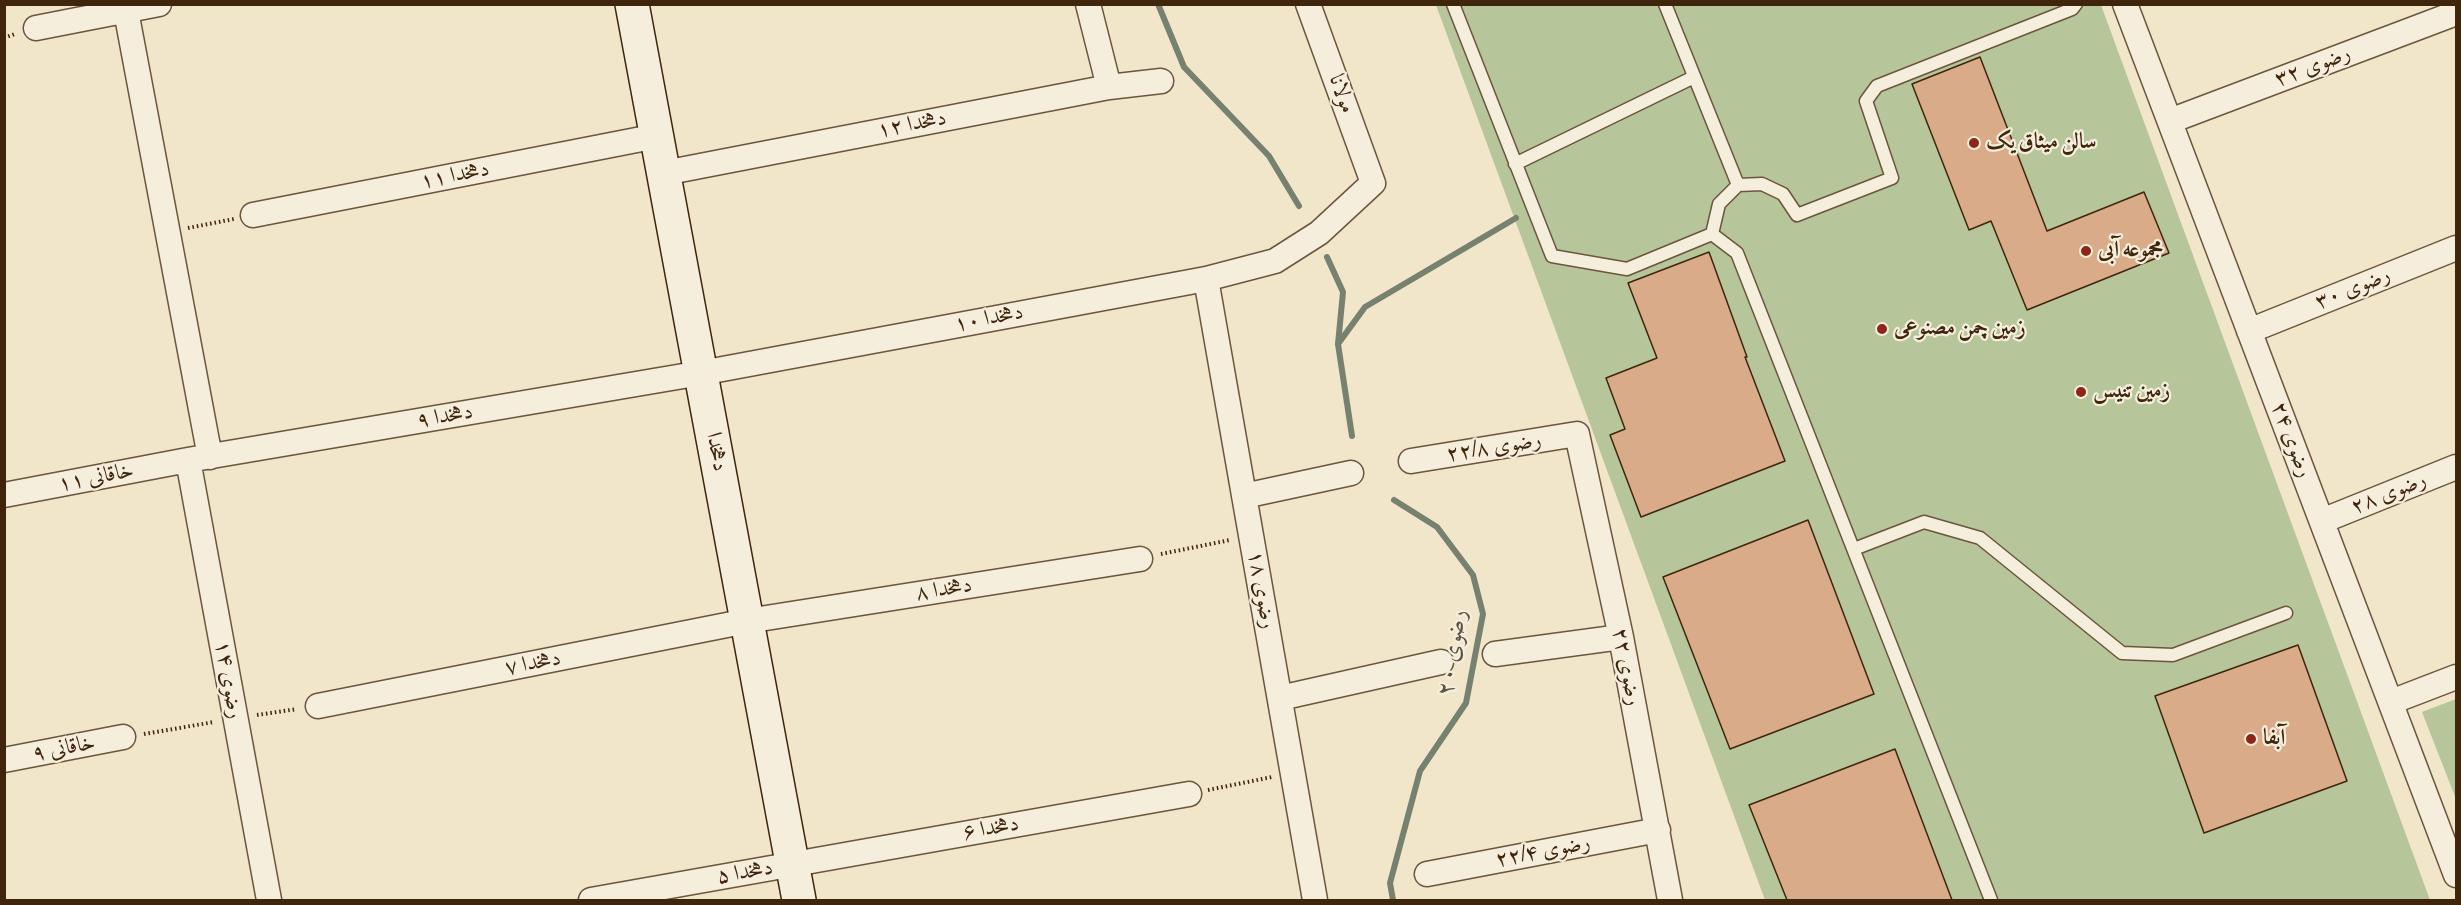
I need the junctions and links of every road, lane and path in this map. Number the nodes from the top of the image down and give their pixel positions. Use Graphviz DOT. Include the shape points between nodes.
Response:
graph roads {
  1 [pos="159,4"];
  2 [pos="632,4"];
  3 [pos="1088,4"];
  4 [pos="1308,4"];
  5 [pos="1453,4"];
  6 [pos="1665,4"];
  7 [pos="2076,4"];
  8 [pos="2125,4"];
  9 [pos="126,11"];
  10 [pos="2457,13"];
  11 [pos="36,28"];
  12 [pos="1694,77"];
  13 [pos="1161,81"];
  14 [pos="1109,87"];
  15 [pos="2170,122"];
  16 [pos="657,136"];
  17 [pos="1515,164"];
  18 [pos="664,173"];
  19 [pos="1373,183"];
  20 [pos="1738,185"];
  21 [pos="253,215"];
  22 [pos="167,232"];
  23 [pos="1712,234"];
  24 [pos="2457,248"];
  25 [pos="1206,279"];
  26 [pos="2249,331"];
  27 [pos="701,373"];
  28 [pos="1577,434"];
  29 [pos="199,458"];
  30 [pos="1411,461"];
  31 [pos="2457,467"];
  32 [pos="1351,473"];
  33 [pos="4,495"];
  34 [pos="1244,496"];
  35 [pos="2322,521"];
  36 [pos="1251,536"];
  37 [pos="1854,549"];
  38 [pos="1140,559"];
  39 [pos="2286,613"];
  40 [pos="747,621"];
  41 [pos="1621,638"];
  42 [pos="1495,654"];
  43 [pos="1441,662"];
  44 [pos="2457,677"];
  45 [pos="1280,698"];
  46 [pos="2391,702"];
  47 [pos="318,706"];
  48 [pos="123,737"];
  49 [pos="4,760"];
  50 [pos="1293,773"];
  51 [pos="1189,794"];
  52 [pos="1658,830"];
  53 [pos="792,864"];
  54 [pos="1427,874"];
  55 [pos="2457,875"];
  56 [pos="269,900"];
  57 [pos="591,900"];
  58 [pos="799,900"];
  59 [pos="1315,900"];
  60 [pos="1670,900"];
  61 [pos="1991,900"];
  1 -- 9 [label="street"];
  2 -- 16 [label="street, دهخدا"];
  3 -- 14 [label="street"];
  4 -- 19 [label="street, مولانا"];
  5 -- 17 [label="lane"];
  6 -- 12 [label="lane"];
  7 -- 20 [label="lane" via="2072,9 1876,86 1866,101 1892,178 1797,215 1784,194 1762,184"];
  8 -- 15 [label="street, رضوی ۲۴"];
  9 -- 11 [label="street"];
  9 -- 22 [label="street, رضوی ۱۴"];
  10 -- 15 [label="street, رضوی ۳۲"];
  12 -- 17 [label="lane"];
  12 -- 20 [label="lane"];
  13 -- 14 [label="street, دهخدا ۱۲"];
  14 -- 18 [label="street, دهخدا ۱۲"];
  15 -- 26 [label="street, رضوی ۲۴"];
  16 -- 18 [label="street, دهخدا"];
  16 -- 21 [label="street, دهخدا ۱۱"];
  17 -- 23 [label="lane" via="1552,256 1627,268"];
  18 -- 27 [label="street, دهخدا"];
  19 -- 25 [label="street, دهخدا ۱۰" via="1319,233 1275,261"];
  20 -- 23 [label="lane" via="1719,204"];
  21 -- 22 [label="path"];
  22 -- 29 [label="street, رضوی ۱۴"];
  23 -- 37 [label="lane" via="1737,252"];
  24 -- 26 [label="street, رضوی ۳۰"];
  25 -- 27 [label="street, دهخدا ۱۰"];
  25 -- 34 [label="street, رضوی ۱۸"];
  26 -- 35 [label="street, رضوی ۲۴"];
  27 -- 29 [label="street, دهخدا ۹"];
  27 -- 40 [label="street, دهخدا"];
  28 -- 30 [label="street, رضوی ۲۲/۸"];
  28 -- 41 [label="street, رضوی ۲۲"];
  29 -- 33 [label="street, خاقانی ۱۱"];
  29 -- 56 [label="street, رضوی ۱۴"];
  31 -- 35 [label="street, رضوی ۲۸"];
  32 -- 34 [label="street"];
  34 -- 36 [label="street, رضوی ۱۸"];
  35 -- 46 [label="street, رضوی ۲۴"];
  36 -- 38 [label="path"];
  36 -- 45 [label="street, رضوی ۱۸"];
  37 -- 39 [label="lane" via="1924,522 1980,538 2122,653 2173,654"];
  37 -- 61 [label="lane"];
  38 -- 40 [label="street, دهخدا ۸"];
  40 -- 47 [label="street, دهخدا ۷"];
  40 -- 53 [label="street, دهخدا"];
  41 -- 42 [label="street"];
  41 -- 52 [label="street, رضوی ۲۲"];
  43 -- 45 [label="street"];
  44 -- 46 [label="street"];
  45 -- 50 [label="street, رضوی ۱۸"];
  46 -- 55 [label="street, رضوی ۲۴"];
  48 -- 49 [label="street, خاقانی ۹"];
  50 -- 51 [label="path"];
  50 -- 59 [label="street, رضوی ۱۸"];
  51 -- 53 [label="street, دهخدا ۶"];
  52 -- 54 [label="street, رضوی ۲۲/۴"];
  52 -- 60 [label="street, رضوی ۲۲"];
  53 -- 57 [label="street, دهخدا ۵"];
  53 -- 58 [label="street, دهخدا"];
}
